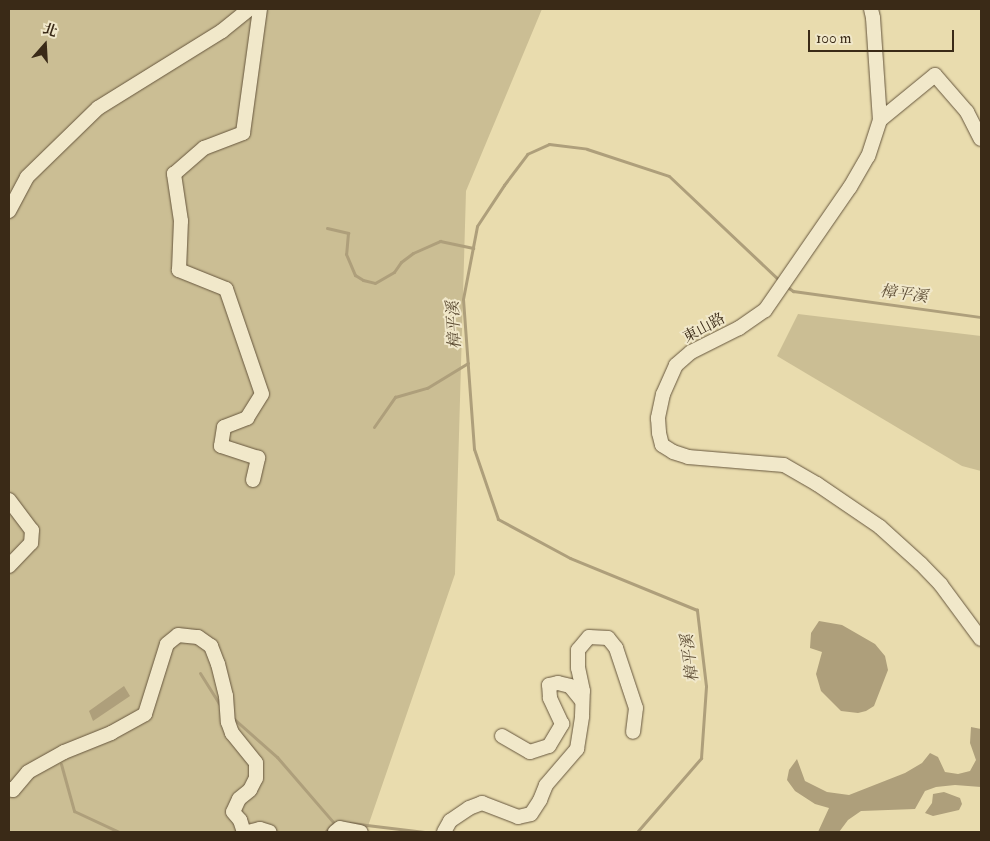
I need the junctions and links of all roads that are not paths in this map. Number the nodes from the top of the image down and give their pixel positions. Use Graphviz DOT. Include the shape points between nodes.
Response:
graph roads {
  1 [pos="249,9"];
  2 [pos="260,9"];
  3 [pos="871,9"];
  4 [pos="880,120"];
  5 [pos="981,139"];
  6 [pos="9,211"];
  7 [pos="253,480"];
  8 [pos="9,500"];
  9 [pos="11,560"];
  10 [pos="981,639"];
  11 [pos="582,701"];
  12 [pos="633,732"];
  13 [pos="502,736"];
  14 [pos="9,789"];
  15 [pos="244,832"];
  16 [pos="248,832"];
  17 [pos="270,832"];
  18 [pos="335,832"];
  19 [pos="361,832"];
  20 [pos="444,832"];
  1 -- 6 [label="street" via="222,32 98,108 26,177"];
  2 -- 7 [label="street" via="243,133 204,148 174,174 182,221 179,270 226,289 262,394 247,418 224,427 221,446 258,458"];
  3 -- 4 [label="street, 東山路"];
  4 -- 5 [label="street" via="934,75 967,112"];
  4 -- 10 [label="street, 東山路" via="868,156 850,187 765,310 740,328 691,352 676,365 666,386 658,418 662,445 688,458 784,465 817,484 880,527 922,564"];
  8 -- 9 [label="street" via="32,530 31,543"];
  11 -- 12 [label="street" via="578,650 590,638 608,638 616,648 636,708"];
  11 -- 13 [label="street" via="570,686 558,683 549,686 550,698 562,724 549,746 530,752"];
  11 -- 20 [label="street" via="577,749 546,785 530,814 518,817 482,803 450,821"];
  14 -- 15 [label="street" via="13,790 28,772 145,714 167,644 178,635 198,637 211,646 218,664 232,733 256,763 256,778 232,812 240,820"];
  16 -- 17 [label="street" via="260,829"];
  18 -- 19 [label="street" via="340,828"];
}
